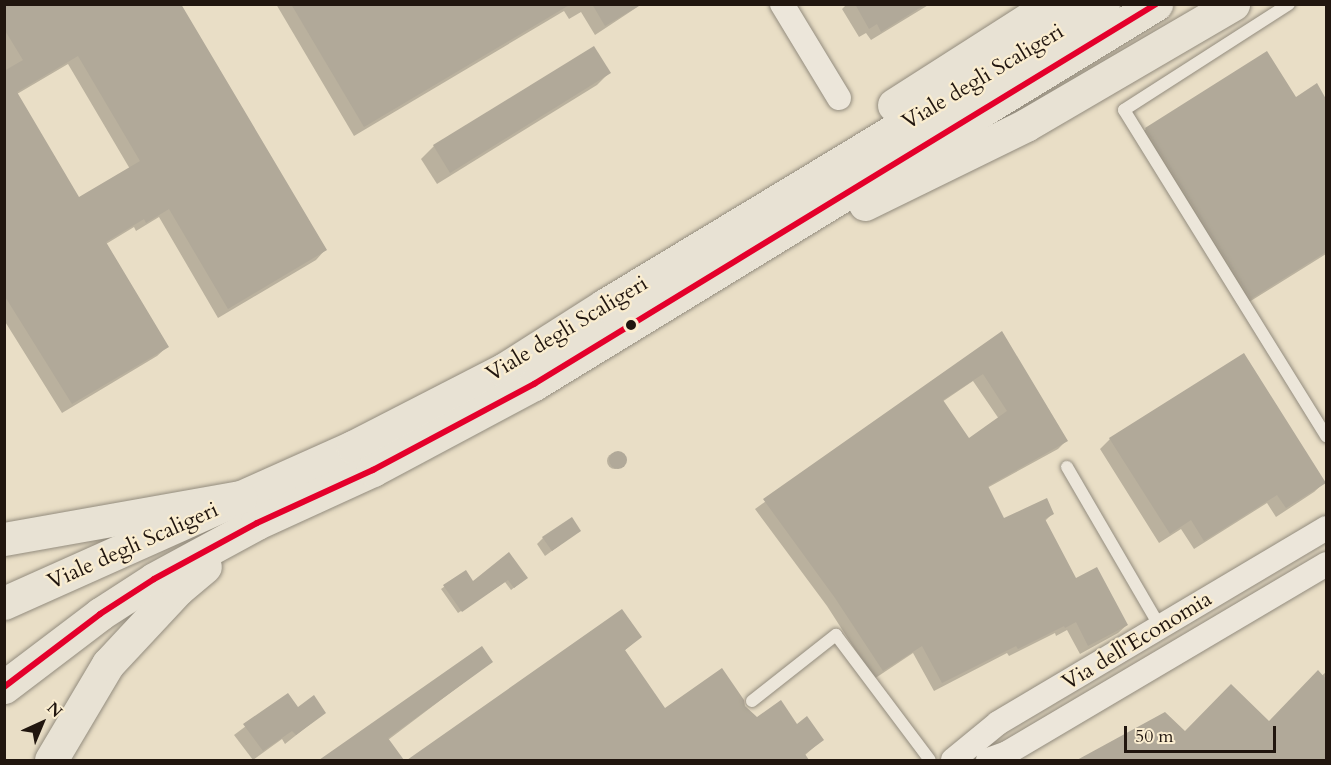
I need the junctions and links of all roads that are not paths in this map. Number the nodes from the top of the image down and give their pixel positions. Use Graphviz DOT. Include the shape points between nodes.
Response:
graph roads {
  1 [pos="782,4"];
  2 [pos="1052,4"];
  3 [pos="1156,4"];
  4 [pos="1233,4"];
  5 [pos="1289,4"];
  6 [pos="1111,15"];
  7 [pos="839,98"];
  8 [pos="680,294"];
  9 [pos="604,305"];
  10 [pos="1326,436"];
  11 [pos="1067,467"];
  12 [pos="248,510"];
  13 [pos="1326,528"];
  14 [pos="4,539"];
  15 [pos="1326,564"];
  16 [pos="4,603"];
  17 [pos="1160,627"];
  18 [pos="4,687"];
  19 [pos="752,701"];
  20 [pos="51,760"];
  21 [pos="930,760"];
  22 [pos="953,760"];
  23 [pos="988,760"];
  1 -- 7 [label="street"];
  2 -- 9 [label="highway" via="863,124"];
  3 -- 6 [label="highway, Viale degli Scaligeri"];
  4 -- 8 [label="highway" via="1026,125"];
  5 -- 10 [label="lane" via="1124,110 1285,358"];
  6 -- 8 [label="highway, Viale degli Scaligeri"];
  6 -- 9 [label="highway, Viale degli Scaligeri"];
  8 -- 12 [label="highway, Viale degli Scaligeri" via="534,384 373,470"];
  9 -- 12 [label="highway, Viale degli Scaligeri" via="503,370 353,447"];
  11 -- 17 [label="lane"];
  12 -- 14 [label="highway"];
  12 -- 16 [label="highway, Viale degli Scaligeri"];
  12 -- 18 [label="highway, Viale degli Scaligeri"];
  12 -- 20 [label="highway" via="108,664"];
  13 -- 17 [label="street, Via dell'Economia"];
  15 -- 23 [label="street, Via dell'Economia" via="1007,753"];
  17 -- 22 [label="street, Via dell'Economia" via="998,723"];
  19 -- 21 [label="lane" via="836,635"];
}
